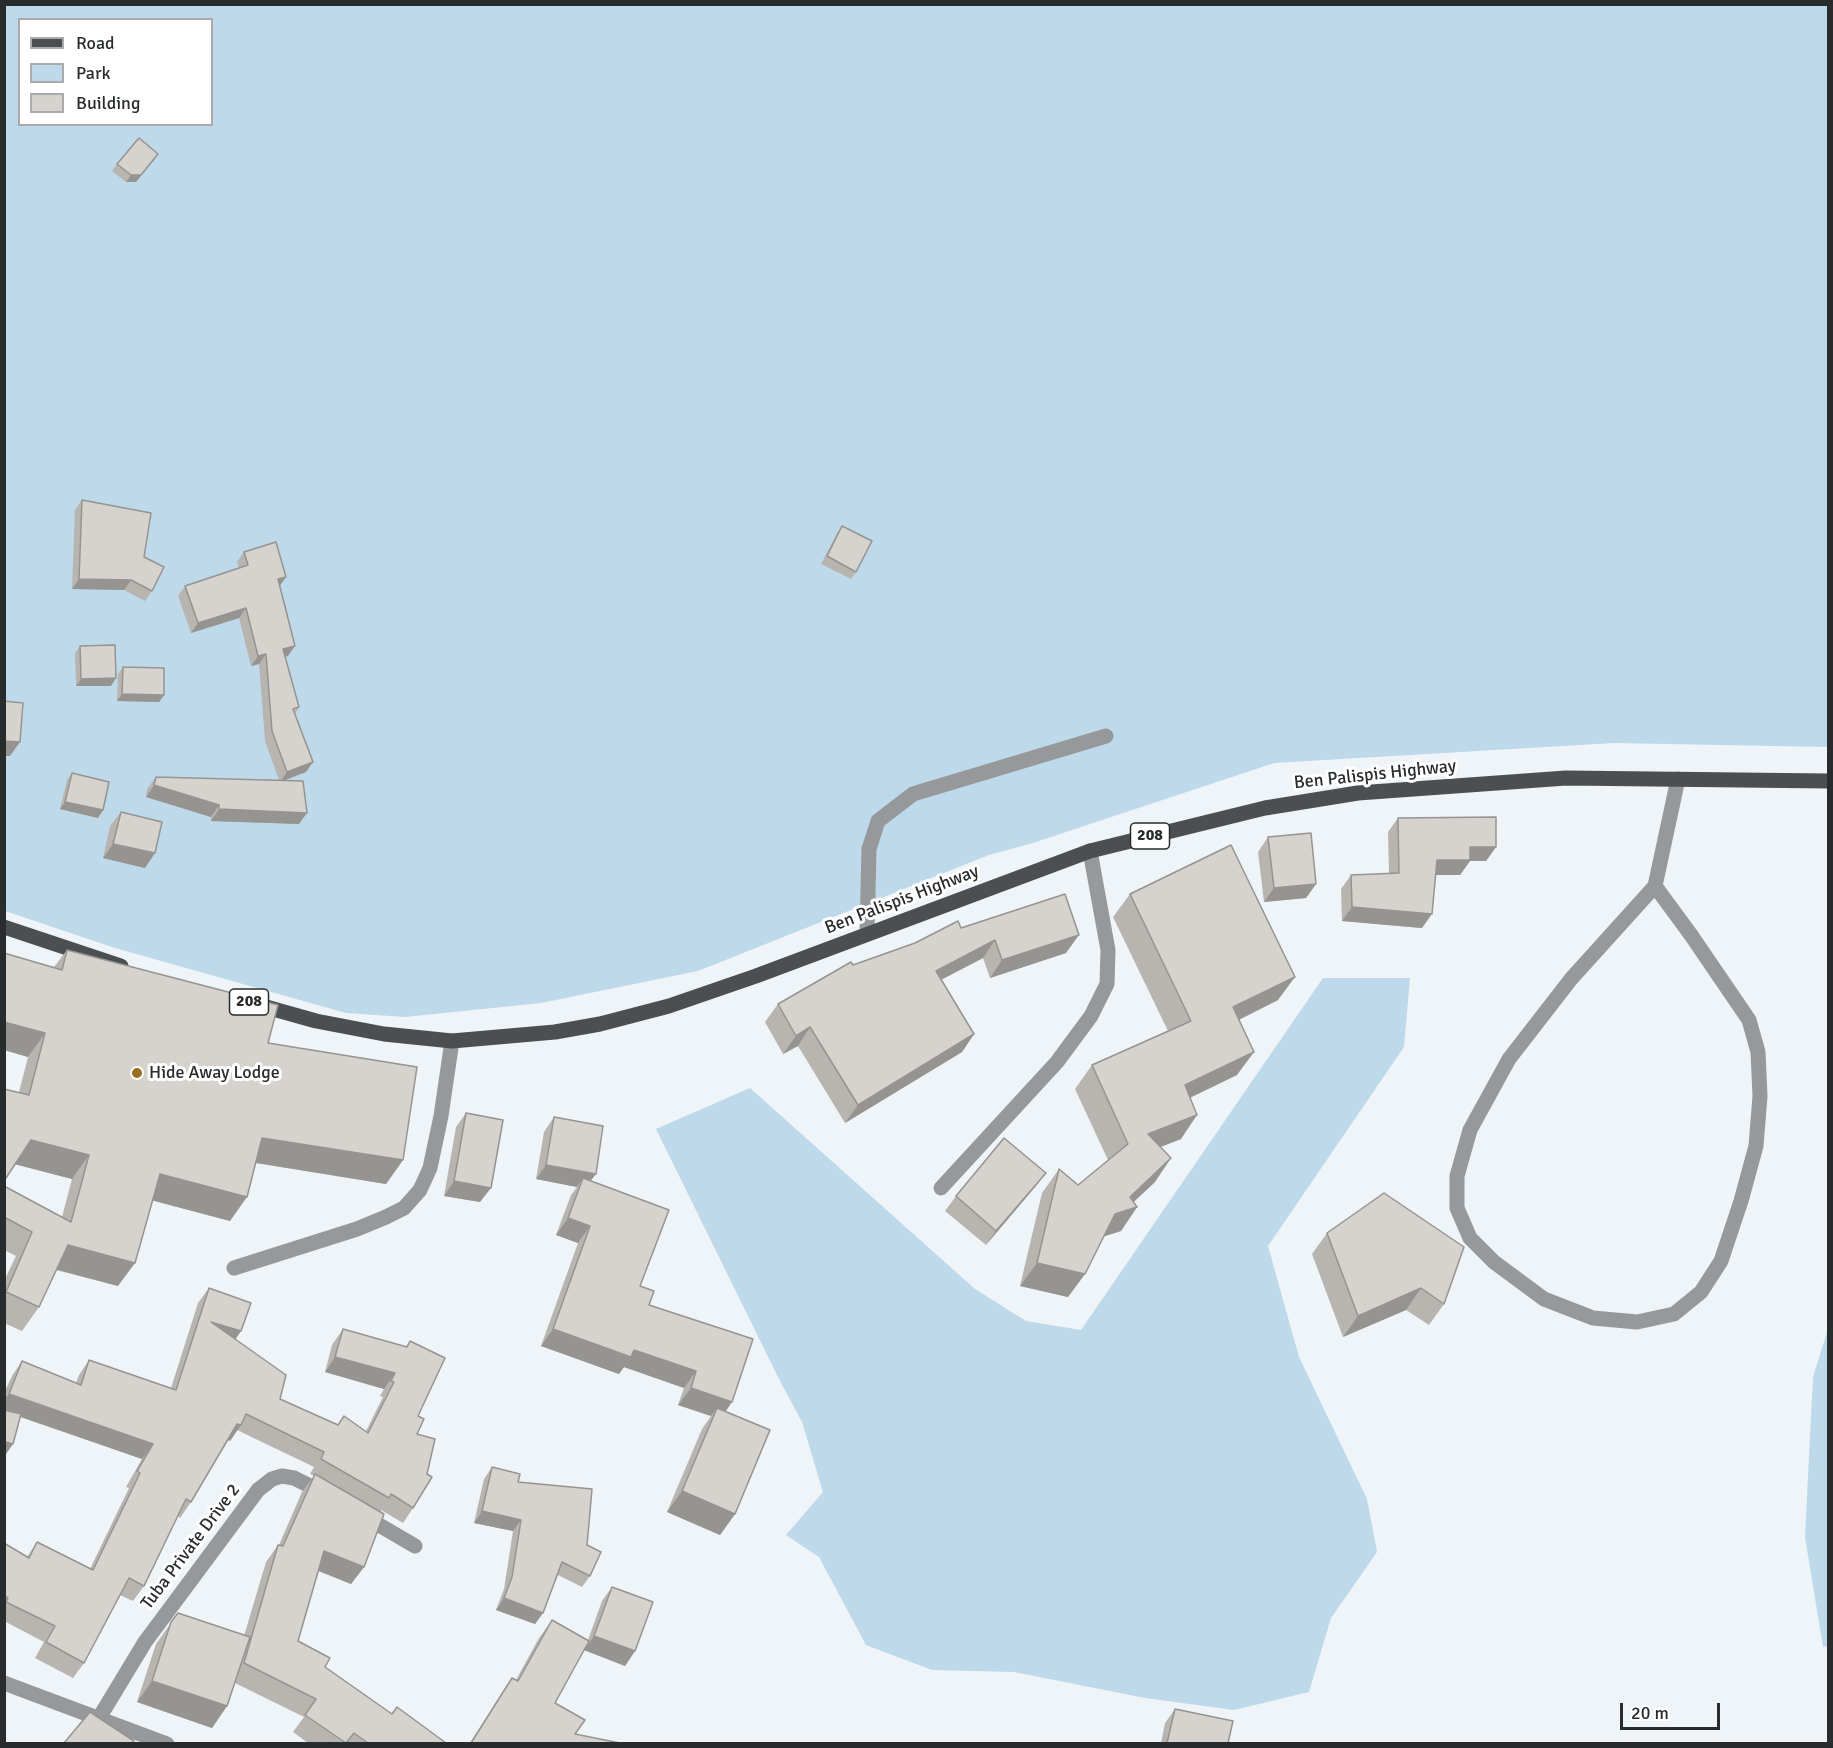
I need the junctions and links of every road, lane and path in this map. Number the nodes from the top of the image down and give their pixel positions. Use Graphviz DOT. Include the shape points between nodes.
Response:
graph roads {
  1 [pos="1106,736"];
  2 [pos="1678,779"];
  3 [pos="1828,781"];
  4 [pos="1090,851"];
  5 [pos="1655,886"];
  6 [pos="4,927"];
  7 [pos="867,934"];
  8 [pos="140,971"];
  9 [pos="250,1002"];
  10 [pos="452,1041"];
  11 [pos="941,1188"];
  12 [pos="234,1268"];
  13 [pos="415,1546"];
  14 [pos="4,1683"];
  15 [pos="99,1718"];
  16 [pos="167,1743"];
  1 -- 7 [label="street" via="913,794 878,821 869,849"];
  2 -- 3 [label="main road, Ben Palispis Highway / 208"];
  2 -- 4 [label="main road, Ben Palispis Highway / 208" via="1566,778 1358,793 1265,808"];
  2 -- 5 [label="street"];
  4 -- 7 [label="main road, Ben Palispis Highway / 208"];
  4 -- 11 [label="street" via="1108,950 1107,984 1091,1016 1057,1062"];
  5 -- 5 [label="street" via="1571,979 1509,1059 1470,1130 1457,1176 1457,1208 1470,1238 1494,1262 1544,1299 1593,1318 1637,1322 1674,1314 1701,1293 1720,1261 1756,1146 1758,1052 1749,1020"];
  6 -- 8 [label="main road"];
  7 -- 10 [label="main road, Ben Palispis Highway / 208" via="669,1006 555,1032"];
  9 -- 10 [label="main road, Ben Palispis Highway / 208" via="350,1028"];
  10 -- 12 [label="street" via="430,1168 420,1190 404,1208 377,1221"];
  13 -- 15 [label="street, Tuba Private Drive 2" via="301,1481 282,1476 272,1479 258,1490 145,1642"];
  14 -- 15 [label="street"];
  15 -- 16 [label="street"];
}
